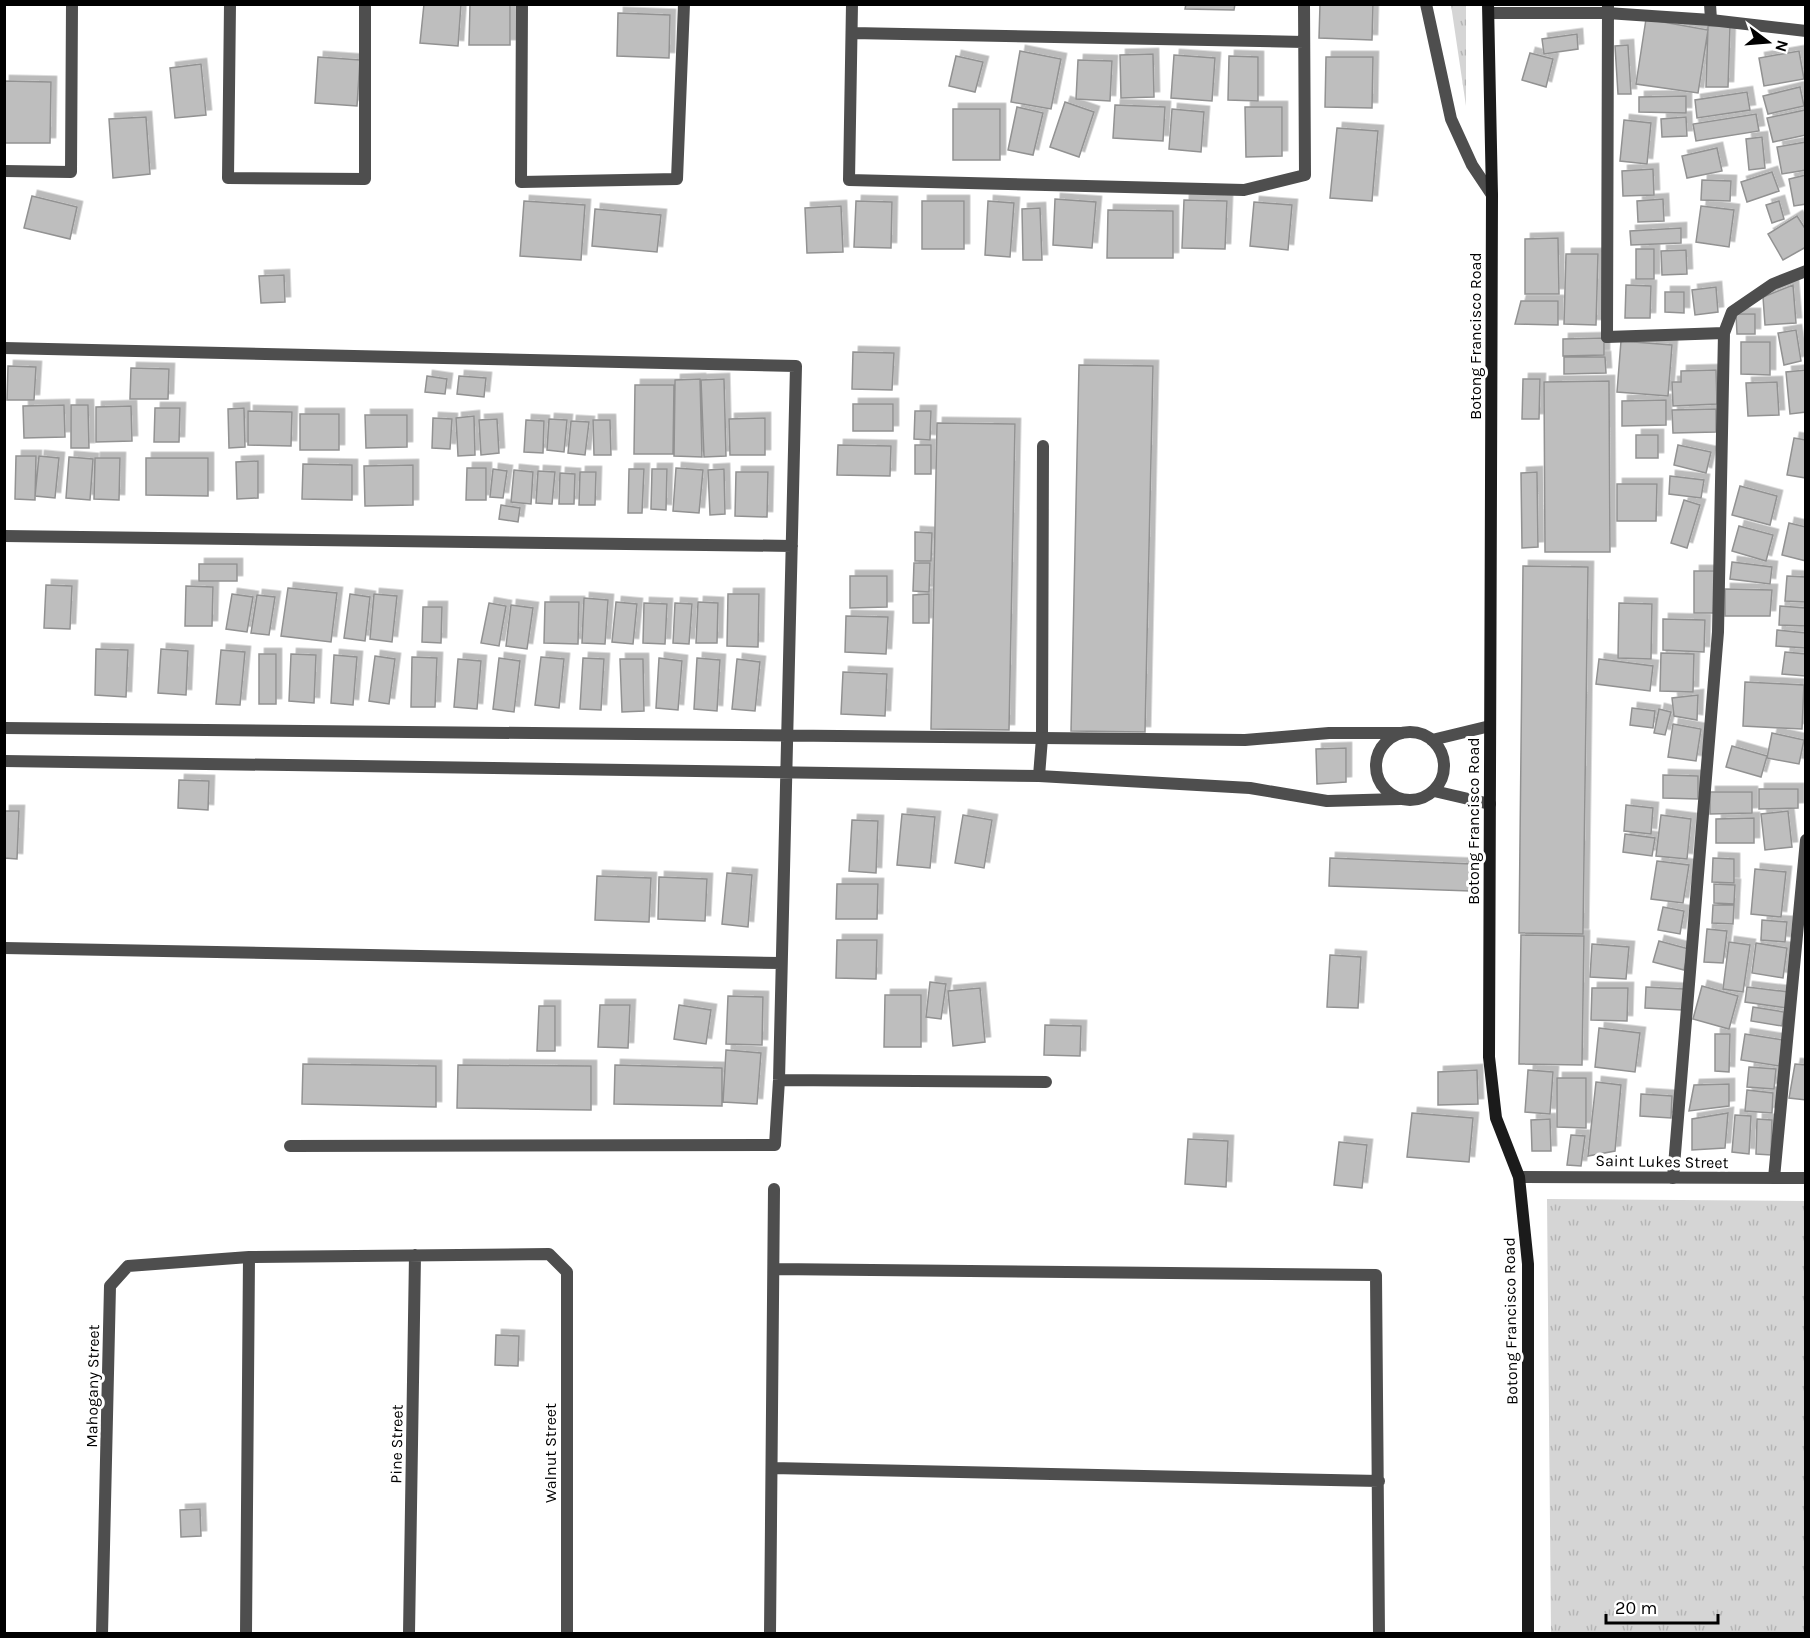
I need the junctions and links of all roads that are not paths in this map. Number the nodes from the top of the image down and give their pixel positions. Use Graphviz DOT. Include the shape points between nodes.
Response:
graph roads {
  1 [pos="72,4"];
  2 [pos="230,4"];
  3 [pos="365,4"];
  4 [pos="522,4"];
  5 [pos="684,4"];
  6 [pos="852,4"];
  7 [pos="1304,4"];
  8 [pos="1426,4"];
  9 [pos="1710,4"];
  10 [pos="1489,9"];
  11 [pos="1607,9"];
  12 [pos="1711,21"];
  13 [pos="852,33"];
  14 [pos="1805,33"];
  15 [pos="1304,42"];
  16 [pos="4,171"];
  17 [pos="1492,195"];
  18 [pos="1806,271"];
  19 [pos="1724,333"];
  20 [pos="4,348"];
  21 [pos="1043,446"];
  22 [pos="4,536"];
  23 [pos="792,546"];
  24 [pos="1490,726"];
  25 [pos="4,728"];
  26 [pos="1401,733"];
  27 [pos="787,736"];
  28 [pos="1042,738"];
  29 [pos="1432,740"];
  30 [pos="4,761"];
  31 [pos="786,772"];
  32 [pos="1039,776"];
  33 [pos="1434,791"];
  34 [pos="1400,799"];
  35 [pos="1490,804"];
  36 [pos="1806,840"];
  37 [pos="4,948"];
  38 [pos="782,963"];
  39 [pos="779,1080"];
  40 [pos="1046,1082"];
  41 [pos="290,1146"];
  42 [pos="1519,1177"];
  43 [pos="1673,1178"];
  44 [pos="1774,1178"];
  45 [pos="1806,1178"];
  46 [pos="774,1189"];
  47 [pos="415,1256"];
  48 [pos="249,1257"];
  49 [pos="774,1269"];
  50 [pos="567,1272"];
  51 [pos="772,1468"];
  52 [pos="1378,1481"];
  53 [pos="102,1634"];
  54 [pos="246,1634"];
  55 [pos="409,1634"];
  56 [pos="567,1634"];
  57 [pos="770,1634"];
  58 [pos="1379,1634"];
  59 [pos="1528,1634"];
  1 -- 16 [label="street" via="71,172"];
  2 -- 3 [label="street" via="228,178 364,179"];
  4 -- 5 [label="street" via="521,182 677,179"];
  6 -- 13 [label="street"];
  7 -- 15 [label="street"];
  8 -- 17 [label="street" via="1451,119 1472,165"];
  9 -- 12 [label="street"];
  10 -- 11 [label="street"];
  10 -- 17 [label="street, Botong Francisco Road"];
  11 -- 12 [label="street"];
  11 -- 19 [label="street" via="1606,337"];
  12 -- 14 [label="street"];
  13 -- 15 [label="street"];
  13 -- 15 [label="street" via="849,180 1244,190 1305,175"];
  17 -- 24 [label="street, Botong Francisco Road"];
  18 -- 19 [label="street" via="1773,284 1732,312"];
  19 -- 43 [label="street" via="1718,632"];
  20 -- 23 [label="street" via="796,366"];
  21 -- 28 [label="street"];
  22 -- 23 [label="street"];
  23 -- 27 [label="street"];
  24 -- 29 [label="street"];
  24 -- 35 [label="street, Botong Francisco Road"];
  25 -- 27 [label="street"];
  26 -- 28 [label="street" via="1329,733 1245,740"];
  26 -- 29 [label="street" via="1423,734"];
  26 -- 34 [label="street" via="1381,748 1376,772 1389,793"];
  27 -- 28 [label="street"];
  27 -- 31 [label="street"];
  28 -- 32 [label="street"];
  29 -- 33 [label="street" via="1444,764 1441,782"];
  30 -- 31 [label="street"];
  31 -- 32 [label="street"];
  31 -- 38 [label="street"];
  32 -- 34 [label="street" via="1250,788 1327,801"];
  33 -- 34 [label="street" via="1423,798"];
  33 -- 35 [label="street"];
  35 -- 42 [label="street, Botong Francisco Road" via="1489,1057 1496,1118"];
  36 -- 44 [label="street"];
  37 -- 38 [label="street"];
  38 -- 39 [label="street"];
  39 -- 40 [label="street"];
  39 -- 41 [label="street" via="775,1145"];
  42 -- 43 [label="street, Saint Lukes Street"];
  42 -- 59 [label="street, Botong Francisco Road" via="1528,1264"];
  43 -- 44 [label="street, Saint Lukes Street"];
  44 -- 45 [label="street, Saint Lukes Street"];
  46 -- 49 [label="street"];
  47 -- 48 [label="street, Mahogany Street"];
  47 -- 50 [label="street, Mahogany Street" via="549,1254"];
  47 -- 55 [label="street, Pine Street"];
  48 -- 53 [label="street, Mahogany Street" via="128,1266 110,1286"];
  48 -- 54 [label="street"];
  49 -- 51 [label="street"];
  49 -- 52 [label="street" via="1376,1275"];
  50 -- 56 [label="street, Walnut Street"];
  51 -- 52 [label="street"];
  51 -- 57 [label="street"];
  52 -- 58 [label="street"];
}
